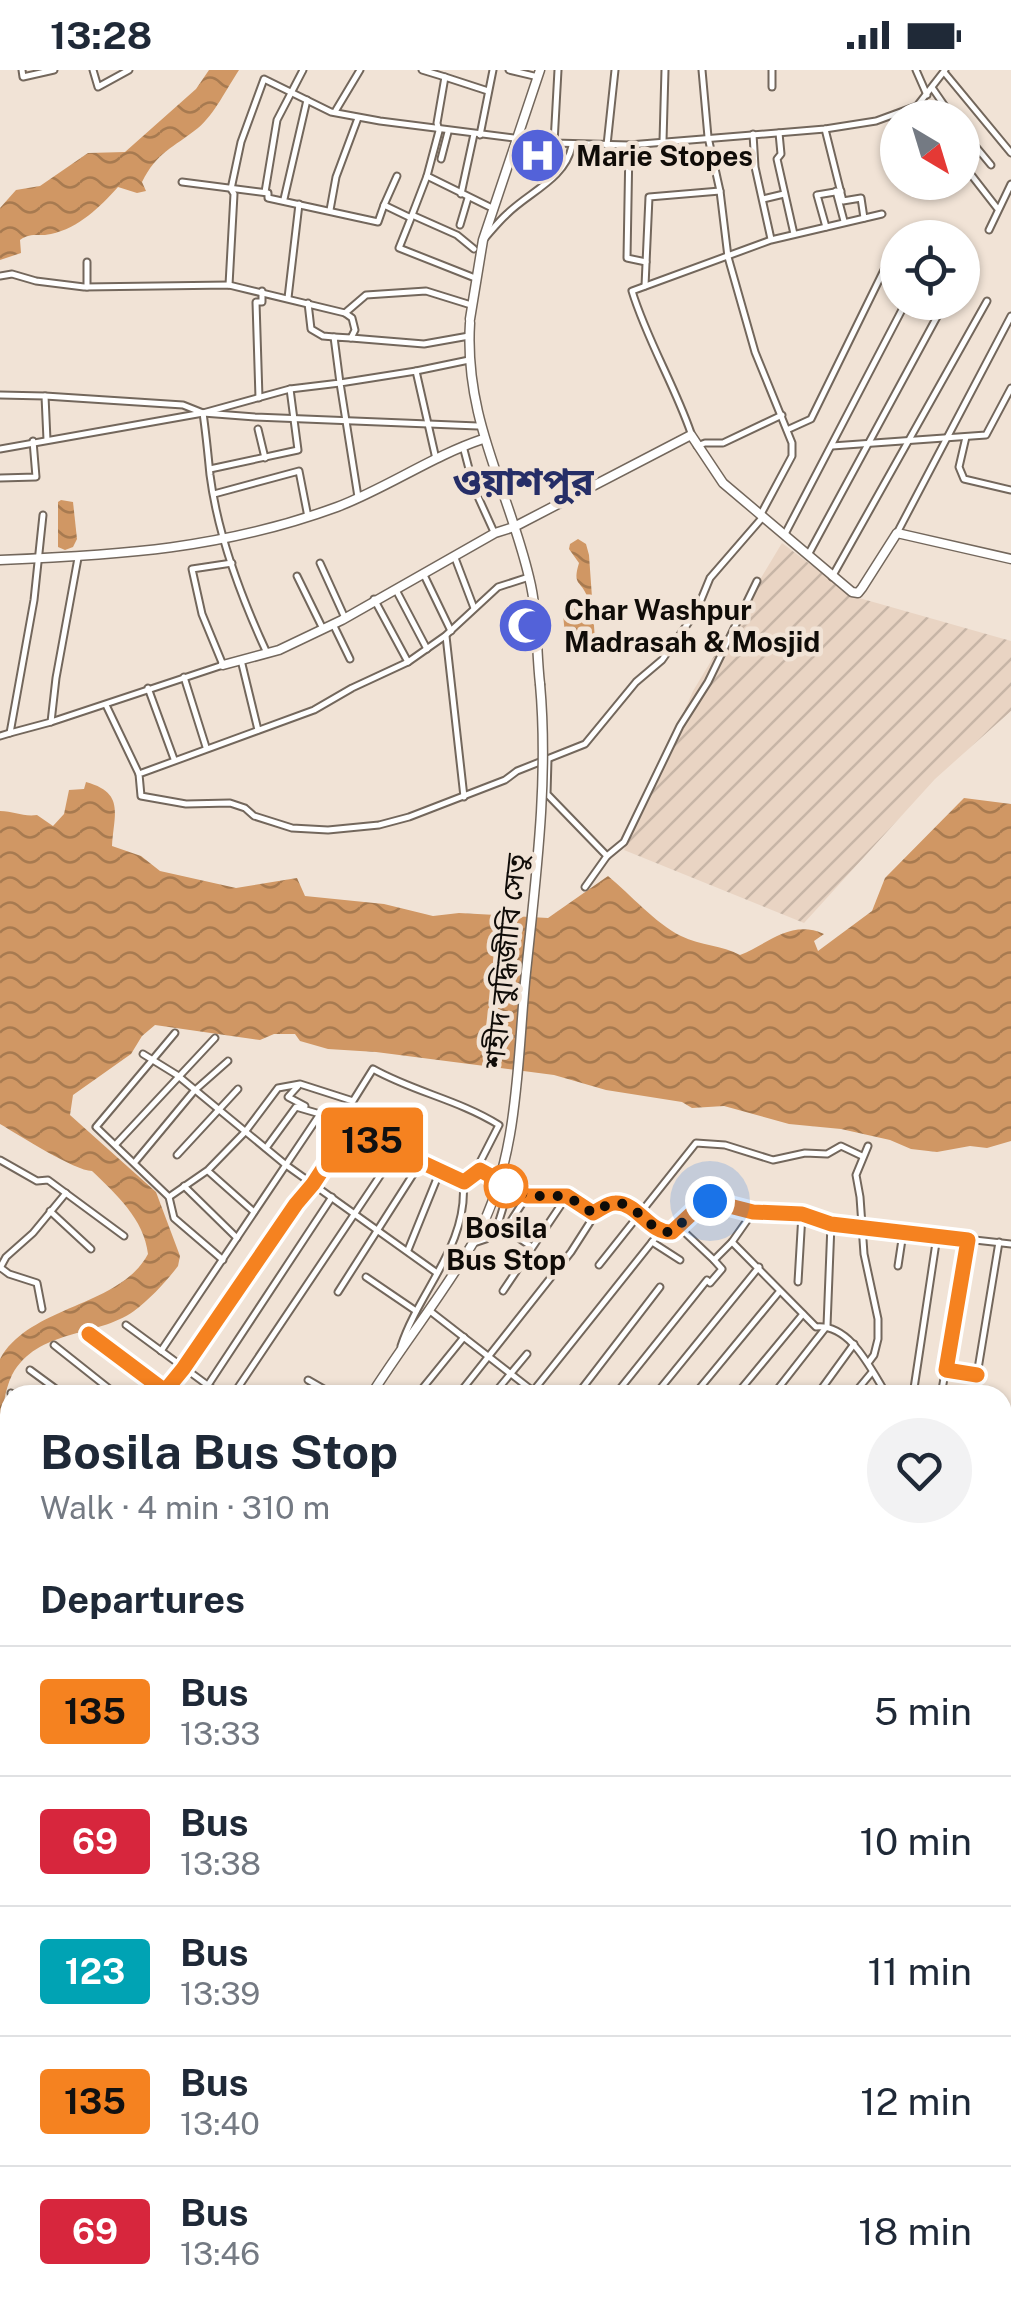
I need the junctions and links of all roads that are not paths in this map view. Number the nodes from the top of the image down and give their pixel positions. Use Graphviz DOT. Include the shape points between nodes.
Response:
graph roads {
  1 [pos="22,70"];
  2 [pos="54,70"];
  3 [pos="93,70"];
  4 [pos="129,70"];
  5 [pos="304,70"];
  6 [pos="360,70"];
  7 [pos="422,70"];
  8 [pos="493,70"];
  9 [pos="509,70"];
  10 [pos="558,70"];
  11 [pos="615,70"];
  12 [pos="665,70"];
  13 [pos="702,70"];
  14 [pos="772,70"];
  15 [pos="916,70"];
  16 [pos="942,72"];
  17 [pos="539,73"];
  18 [pos="445,77"];
  19 [pos="772,86"];
  20 [pos="488,91"];
  21 [pos="292,92"];
  22 [pos="930,92"];
  23 [pos="307,100"];
  24 [pos="923,100"];
  25 [pos="937,100"];
  26 [pos="336,110"];
  27 [pos="358,117"];
  28 [pos="880,120"];
  29 [pos="825,129"];
  30 [pos="439,131"];
  31 [pos="448,132"];
  32 [pos="779,133"];
  33 [pos="477,134"];
  34 [pos="752,134"];
  35 [pos="708,137"];
  36 [pos="517,138"];
  37 [pos="663,141"];
  38 [pos="554,144"];
  39 [pos="573,145"];
  40 [pos="607,145"];
  41 [pos="629,145"];
  42 [pos="980,151"];
  43 [pos="1011,152"];
  44 [pos="441,159"];
  45 [pos="991,164"];
  46 [pos="397,176"];
  47 [pos="428,176"];
  48 [pos="182,182"];
  49 [pos="1011,184"];
  50 [pos="980,186"];
  51 [pos="231,189"];
  52 [pos="720,191"];
  53 [pos="839,191"];
  54 [pos="265,192"];
  55 [pos="784,194"];
  56 [pos="465,196"];
  57 [pos="763,199"];
  58 [pos="284,201"];
  59 [pos="299,204"];
  60 [pos="384,205"];
  61 [pos="998,208"];
  62 [pos="330,210"];
  63 [pos="494,210"];
  64 [pos="882,214"];
  65 [pos="411,216"];
  66 [pos="864,218"];
  67 [pos="844,221"];
  68 [pos="460,225"];
  69 [pos="826,227"];
  70 [pos="989,230"];
  71 [pos="794,234"];
  72 [pos="483,240"];
  73 [pos="771,240"];
  74 [pos="474,248"];
  75 [pos="728,257"];
  76 [pos="87,262"];
  77 [pos="647,262"];
  78 [pos="0,276"];
  79 [pos="475,278"];
  80 [pos="880,278"];
  81 [pos="228,285"];
  82 [pos="645,286"];
  83 [pos="87,287"];
  84 [pos="262,290"];
  85 [pos="288,298"];
  86 [pos="987,302"];
  87 [pos="308,303"];
  88 [pos="471,305"];
  89 [pos="345,313"];
  90 [pos="1011,316"];
  91 [pos="896,320"];
  92 [pos="935,320"];
  93 [pos="469,336"];
  94 [pos="334,337"];
  95 [pos="351,338"];
  96 [pos="469,360"];
  97 [pos="416,371"];
  98 [pos="340,383"];
  99 [pos="1011,388"];
  100 [pos="290,389"];
  101 [pos="0,395"];
  102 [pos="45,396"];
  103 [pos="258,398"];
  104 [pos="203,413"];
  105 [pos="782,416"];
  106 [pos="293,418"];
  107 [pos="345,421"];
  108 [pos="426,425"];
  109 [pos="478,426"];
  110 [pos="258,429"];
  111 [pos="789,429"];
  112 [pos="691,435"];
  113 [pos="966,437"];
  114 [pos="47,440"];
  115 [pos="482,440"];
  116 [pos="944,440"];
  117 [pos="33,441"];
  118 [pos="906,441"];
  119 [pos="870,442"];
  120 [pos="463,446"];
  121 [pos="697,446"];
  122 [pos="832,446"];
  123 [pos="0,448"];
  124 [pos="265,458"];
  125 [pos="436,458"];
  126 [pos="210,469"];
  127 [pos="0,478"];
  128 [pos="1011,490"];
  129 [pos="214,494"];
  130 [pos="358,497"];
  131 [pos="43,515"];
  132 [pos="762,515"];
  133 [pos="308,517"];
  134 [pos="514,527"];
  135 [pos="495,533"];
  136 [pos="896,533"];
  137 [pos="785,534"];
  138 [pos="224,540"];
  139 [pos="808,555"];
  140 [pos="40,558"];
  141 [pos="78,558"];
  142 [pos="455,558"];
  143 [pos="1011,558"];
  144 [pos="0,560"];
  145 [pos="232,563"];
  146 [pos="320,563"];
  147 [pos="424,575"];
  148 [pos="297,576"];
  149 [pos="529,577"];
  150 [pos="832,577"];
  151 [pos="757,582"];
  152 [pos="395,589"];
  153 [pos="374,599"];
  154 [pos="474,608"];
  155 [pos="345,618"];
  156 [pos="334,624"];
  157 [pos="323,629"];
  158 [pos="448,633"];
  159 [pos="427,649"];
  160 [pos="267,653"];
  161 [pos="350,659"];
  162 [pos="240,660"];
  163 [pos="408,662"];
  164 [pos="223,665"];
  165 [pos="184,676"];
  166 [pos="148,688"];
  167 [pos="105,704"];
  168 [pos="51,722"];
  169 [pos="258,730"];
  170 [pos="10,732"];
  171 [pos="0,736"];
  172 [pos="206,747"];
  173 [pos="174,760"];
  174 [pos="548,760"];
  175 [pos="138,774"];
  176 [pos="464,797"];
  177 [pos="607,856"];
  178 [pos="585,888"];
  179 [pos="174,1033"];
  180 [pos="215,1038"];
  181 [pos="144,1054"];
  182 [pos="154,1058"];
  183 [pos="228,1061"];
  184 [pos="177,1075"];
  185 [pos="300,1084"];
  186 [pos="238,1089"];
  187 [pos="194,1091"];
  188 [pos="306,1109"];
  189 [pos="219,1110"];
  190 [pos="320,1114"];
  191 [pos="245,1132"];
  192 [pos="347,1132"];
  193 [pos="116,1143"];
  194 [pos="868,1146"];
  195 [pos="266,1148"];
  196 [pos="398,1149"];
  197 [pos="177,1155"];
  198 [pos="862,1156"];
  199 [pos="0,1160"];
  200 [pos="135,1162"];
  201 [pos="421,1162"];
  202 [pos="286,1165"];
  203 [pos="208,1170"];
  204 [pos="476,1170"];
  205 [pos="440,1171"];
  206 [pos="464,1182"];
  207 [pos="313,1184"];
  208 [pos="184,1186"];
  209 [pos="66,1194"];
  210 [pos="527,1196"];
  211 [pos="567,1196"];
  212 [pos="169,1197"];
  213 [pos="332,1197"];
  214 [pos="506,1198"];
  215 [pos="50,1211"];
  216 [pos="254,1212"];
  217 [pos="355,1212"];
  218 [pos="753,1212"];
  219 [pos="596,1213"];
  220 [pos="637,1214"];
  221 [pos="802,1214"];
  222 [pos="498,1224"];
  223 [pos="831,1224"];
  224 [pos="862,1226"];
  225 [pos="679,1227"];
  226 [pos="378,1228"];
  227 [pos="504,1230"];
  228 [pos="660,1232"];
  229 [pos="903,1233"];
  230 [pos="124,1236"];
  231 [pos="937,1236"];
  232 [pos="237,1238"];
  233 [pos="475,1240"];
  234 [pos="968,1240"];
  235 [pos="652,1242"];
  236 [pos="732,1242"];
  237 [pos="999,1242"];
  238 [pos="1011,1244"];
  239 [pos="532,1247"];
  240 [pos="91,1249"];
  241 [pos="408,1250"];
  242 [pos="223,1260"];
  243 [pos="680,1260"];
  244 [pos="714,1260"];
  245 [pos="599,1264"];
  246 [pos="0,1266"];
  247 [pos="898,1266"];
  248 [pos="759,1267"];
  249 [pos="438,1273"];
  250 [pos="366,1278"];
  251 [pos="798,1282"];
  252 [pos="660,1287"];
  253 [pos="504,1291"];
  254 [pos="338,1292"];
  255 [pos="779,1292"];
  256 [pos="42,1309"];
  257 [pos="416,1311"];
  258 [pos="430,1312"];
  259 [pos="803,1314"];
  260 [pos="126,1325"];
  261 [pos="827,1326"];
  262 [pos="89,1334"];
  263 [pos="464,1337"];
  264 [pos="854,1344"];
  265 [pos="54,1345"];
  266 [pos="400,1348"];
  267 [pos="161,1351"];
  268 [pos="527,1354"];
  269 [pos="489,1356"];
  270 [pos="868,1363"];
  271 [pos="183,1369"];
  272 [pos="30,1370"];
  273 [pos="946,1370"];
  274 [pos="512,1372"];
  275 [pos="872,1372"];
  276 [pos="308,1380"];
  277 [pos="50,1385"];
  278 [pos="105,1385"];
  279 [pos="154,1385"];
  280 [pos="170,1385"];
  281 [pos="208,1385"];
  282 [pos="211,1385"];
  283 [pos="240,1385"];
  284 [pos="317,1385"];
  285 [pos="377,1385"];
  286 [pos="425,1385"];
  287 [pos="466,1385"];
  288 [pos="501,1385"];
  289 [pos="525,1385"];
  290 [pos="541,1385"];
  291 [pos="585,1385"];
  292 [pos="622,1385"];
  293 [pos="663,1385"];
  294 [pos="702,1385"];
  295 [pos="744,1385"];
  296 [pos="781,1385"];
  297 [pos="823,1385"];
  298 [pos="861,1385"];
  299 [pos="880,1385"];
  300 [pos="915,1385"];
  301 [pos="943,1385"];
  1 -- 2 [label="street" via="23,77"];
  3 -- 4 [label="street" via="98,87"];
  5 -- 21 [label="street"];
  6 -- 26 [label="street"];
  7 -- 18 [label="street"];
  8 -- 20 [label="street"];
  9 -- 17 [label="street"];
  10 -- 38 [label="street"];
  11 -- 40 [label="street"];
  12 -- 37 [label="street"];
  13 -- 35 [label="street"];
  14 -- 19 [label="street"];
  15 -- 22 [label="street"];
  16 -- 22 [label="street"];
  16 -- 43 [label="street"];
  17 -- 36 [label="street, শহীদ বুদ্ধিজীবি সেতু"];
  18 -- 20 [label="street"];
  18 -- 30 [label="street"];
  20 -- 33 [label="street"];
  21 -- 23 [label="street"];
  21 -- 51 [label="street" via="264,79"];
  21 -- 54 [label="street" via="277,120"];
  22 -- 24 [label="street"];
  22 -- 25 [label="street"];
  23 -- 27 [label="street"];
  23 -- 58 [label="street"];
  27 -- 30 [label="street"];
  27 -- 62 [label="street"];
  28 -- 29 [label="street"];
  29 -- 32 [label="street"];
  29 -- 53 [label="street"];
  30 -- 31 [label="street"];
  30 -- 47 [label="street"];
  31 -- 33 [label="street"];
  31 -- 44 [label="street"];
  32 -- 34 [label="street"];
  32 -- 55 [label="street"];
  33 -- 36 [label="street"];
  33 -- 56 [label="street"];
  34 -- 35 [label="street"];
  34 -- 57 [label="street"];
  35 -- 37 [label="street"];
  35 -- 52 [label="street"];
  36 -- 38 [label="street"];
  36 -- 63 [label="street, শহীদ বুদ্ধিজীবি সেতু"];
  37 -- 41 [label="street"];
  38 -- 39 [label="street"];
  39 -- 40 [label="street"];
  39 -- 72 [label="street" via="561,171"];
  40 -- 41 [label="street"];
  41 -- 77 [label="street" via="627,258"];
  42 -- 45 [label="street"];
  46 -- 60 [label="street"];
  47 -- 56 [label="street"];
  47 -- 65 [label="street"];
  48 -- 51 [label="street"];
  49 -- 61 [label="street"];
  50 -- 61 [label="street"];
  51 -- 54 [label="street"];
  51 -- 81 [label="street"];
  52 -- 75 [label="street"];
  52 -- 77 [label="street" via="648,197"];
  53 -- 66 [label="street" via="843,201 860,198"];
  53 -- 67 [label="street"];
  53 -- 69 [label="street" via="817,196"];
  54 -- 58 [label="street"];
  55 -- 57 [label="street"];
  55 -- 71 [label="street"];
  56 -- 63 [label="street"];
  56 -- 68 [label="street"];
  57 -- 73 [label="street"];
  58 -- 59 [label="street"];
  59 -- 62 [label="street"];
  59 -- 85 [label="street"];
  60 -- 62 [label="street" via="378,222"];
  60 -- 65 [label="street"];
  61 -- 70 [label="street"];
  63 -- 72 [label="street, শহীদ বুদ্ধিজীবি সেতু"];
  64 -- 66 [label="street"];
  65 -- 74 [label="street"];
  65 -- 79 [label="street" via="398,248"];
  66 -- 67 [label="street"];
  67 -- 69 [label="street"];
  69 -- 71 [label="street"];
  71 -- 73 [label="street"];
  72 -- 79 [label="street, শহীদ বুদ্ধিজীবি সেতু"];
  73 -- 75 [label="street"];
  75 -- 82 [label="street"];
  75 -- 105 [label="street"];
  76 -- 83 [label="street"];
  77 -- 82 [label="street"];
  78 -- 83 [label="street"];
  79 -- 88 [label="street, শহীদ বুদ্ধিজীবি সেতু"];
  80 -- 111 [label="street" via="811,418"];
  81 -- 83 [label="street"];
  81 -- 84 [label="street"];
  82 -- 112 [label="street" via="632,291 641,321"];
  84 -- 85 [label="street"];
  84 -- 103 [label="street" via="262,302 256,302"];
  85 -- 87 [label="street"];
  86 -- 118 [label="street"];
  87 -- 89 [label="street"];
  87 -- 94 [label="street" via="311,329"];
  88 -- 89 [label="street" via="411,292 366,295"];
  88 -- 93 [label="street, শহীদ বুদ্ধিজীবি সেতু"];
  89 -- 95 [label="street" via="352,318"];
  90 -- 116 [label="street"];
  91 -- 122 [label="street"];
  92 -- 119 [label="street"];
  93 -- 95 [label="street" via="414,344"];
  93 -- 96 [label="street, শহীদ বুদ্ধিজীবি সেতু"];
  94 -- 95 [label="street"];
  94 -- 98 [label="street"];
  96 -- 97 [label="street"];
  96 -- 115 [label="street, শহীদ বুদ্ধিজীবি সেতু"];
  97 -- 98 [label="street"];
  97 -- 108 [label="street"];
  98 -- 100 [label="street"];
  98 -- 107 [label="street"];
  99 -- 113 [label="street" via="986,435"];
  100 -- 103 [label="street"];
  100 -- 106 [label="street"];
  101 -- 102 [label="street"];
  102 -- 104 [label="street" via="183,404"];
  102 -- 114 [label="street"];
  103 -- 104 [label="street"];
  104 -- 106 [label="street"];
  104 -- 114 [label="street"];
  104 -- 126 [label="street"];
  105 -- 111 [label="street"];
  105 -- 121 [label="street" via="723,443"];
  106 -- 107 [label="street"];
  106 -- 124 [label="street" via="298,450"];
  107 -- 108 [label="street"];
  107 -- 130 [label="street"];
  108 -- 109 [label="street"];
  108 -- 125 [label="street"];
  110 -- 124 [label="street"];
  111 -- 132 [label="street" via="792,456"];
  112 -- 121 [label="street"];
  112 -- 134 [label="street"];
  113 -- 116 [label="street"];
  113 -- 128 [label="street" via="958,467 964,478"];
  114 -- 117 [label="street"];
  115 -- 120 [label="street"];
  115 -- 134 [label="street, শহীদ বুদ্ধিজীবি সেতু"];
  116 -- 118 [label="street"];
  116 -- 136 [label="street"];
  117 -- 123 [label="street"];
  117 -- 127 [label="street" via="36,477"];
  118 -- 119 [label="street"];
  118 -- 150 [label="street"];
  119 -- 122 [label="street"];
  119 -- 139 [label="street"];
  120 -- 125 [label="street"];
  120 -- 135 [label="street"];
  121 -- 132 [label="street" via="722,483"];
  122 -- 137 [label="street"];
  124 -- 126 [label="street"];
  125 -- 130 [label="street"];
  126 -- 129 [label="street"];
  129 -- 133 [label="street" via="299,471"];
  129 -- 138 [label="street"];
  130 -- 133 [label="street"];
  131 -- 140 [label="street"];
  132 -- 137 [label="street"];
  132 -- 174 [label="street" via="710,578 696,612 662,660 585,744"];
  133 -- 138 [label="street"];
  134 -- 135 [label="street"];
  134 -- 149 [label="street, শহীদ বুদ্ধিজীবি সেতু"];
  135 -- 142 [label="street"];
  136 -- 143 [label="street"];
  136 -- 150 [label="street" via="858,593"];
  137 -- 139 [label="street"];
  138 -- 141 [label="street"];
  138 -- 145 [label="street"];
  139 -- 150 [label="street"];
  140 -- 141 [label="street"];
  140 -- 144 [label="street"];
  140 -- 170 [label="street"];
  141 -- 168 [label="street"];
  142 -- 147 [label="street"];
  142 -- 154 [label="street"];
  145 -- 160 [label="street"];
  145 -- 164 [label="street" via="192,569"];
  146 -- 155 [label="street"];
  147 -- 152 [label="street"];
  147 -- 158 [label="street"];
  148 -- 157 [label="street"];
  149 -- 154 [label="street" via="498,587"];
  149 -- 233 [label="street, শহীদ বুদ্ধিজীবি সেতু, bridge" via="543,799 510,1127 497,1194"];
  151 -- 177 [label="street" via="624,842"];
  152 -- 153 [label="street"];
  152 -- 159 [label="street"];
  153 -- 155 [label="street"];
  153 -- 163 [label="street"];
  154 -- 158 [label="street"];
  155 -- 156 [label="street"];
  156 -- 157 [label="street"];
  156 -- 161 [label="street"];
  157 -- 160 [label="street"];
  158 -- 159 [label="street"];
  158 -- 176 [label="street"];
  159 -- 163 [label="street"];
  160 -- 162 [label="street"];
  162 -- 164 [label="street"];
  162 -- 169 [label="street"];
  163 -- 169 [label="street"];
  164 -- 165 [label="street"];
  165 -- 166 [label="street"];
  165 -- 172 [label="street"];
  166 -- 167 [label="street"];
  166 -- 173 [label="street"];
  167 -- 168 [label="street"];
  167 -- 175 [label="street"];
  168 -- 170 [label="street"];
  169 -- 172 [label="street"];
  170 -- 171 [label="street"];
  172 -- 173 [label="street"];
  173 -- 175 [label="street"];
  174 -- 176 [label="street"];
  174 -- 177 [label="street" via="547,794"];
  175 -- 176 [label="street" via="141,796 230,803 292,828 379,825"];
  177 -- 178 [label="street"];
  179 -- 182 [label="street"];
  180 -- 184 [label="street"];
  181 -- 182 [label="street"];
  182 -- 184 [label="street"];
  182 -- 193 [label="street" via="96,1126"];
  183 -- 187 [label="street"];
  184 -- 187 [label="street"];
  184 -- 193 [label="street"];
  185 -- 188 [label="street" via="288,1098"];
  185 -- 191 [label="street" via="278,1088"];
  185 -- 204 [label="street" via="352,1100 373,1069 466,1107 499,1125"];
  186 -- 189 [label="street"];
  187 -- 189 [label="street"];
  187 -- 200 [label="street"];
  188 -- 190 [label="street"];
  188 -- 195 [label="street" via="296,1107"];
  189 -- 191 [label="street"];
  189 -- 197 [label="street"];
  190 -- 192 [label="street"];
  190 -- 202 [label="street"];
  191 -- 195 [label="street"];
  191 -- 203 [label="street"];
  192 -- 196 [label="street"];
  192 -- 207 [label="street"];
  193 -- 200 [label="street"];
  194 -- 198 [label="street"];
  195 -- 202 [label="street"];
  196 -- 201 [label="street"];
  196 -- 217 [label="street"];
  198 -- 220 [label="street" via="842,1146 773,1160 725,1144 696,1143"];
  198 -- 224 [label="street" via="856,1175"];
  199 -- 209 [label="street"];
  200 -- 212 [label="street"];
  201 -- 205 [label="street"];
  201 -- 226 [label="street"];
  202 -- 207 [label="street"];
  202 -- 216 [label="street"];
  203 -- 208 [label="street"];
  203 -- 216 [label="street"];
  204 -- 206 [label="street"];
  204 -- 210 [label="street"];
  205 -- 206 [label="street"];
  205 -- 241 [label="street"];
  206 -- 249 [label="street" via="458,1229"];
  207 -- 213 [label="street"];
  207 -- 271 [label="street"];
  208 -- 212 [label="street"];
  208 -- 232 [label="street"];
  209 -- 215 [label="street"];
  209 -- 230 [label="street"];
  210 -- 211 [label="street"];
  210 -- 227 [label="street"];
  211 -- 219 [label="street"];
  211 -- 239 [label="street"];
  212 -- 242 [label="street" via="174,1218"];
  213 -- 217 [label="street"];
  213 -- 282 [label="street"];
  214 -- 222 [label="street"];
  215 -- 240 [label="street"];
  215 -- 246 [label="street"];
  216 -- 232 [label="street"];
  217 -- 226 [label="street"];
  217 -- 283 [label="street"];
  218 -- 221 [label="street"];
  218 -- 225 [label="street" via="705,1202"];
  218 -- 236 [label="street"];
  219 -- 220 [label="street" via="618,1203"];
  219 -- 269 [label="street"];
  220 -- 228 [label="street"];
  220 -- 245 [label="street"];
  221 -- 223 [label="street"];
  221 -- 251 [label="street"];
  222 -- 227 [label="street"];
  222 -- 233 [label="street" via="486,1239"];
  223 -- 224 [label="street"];
  223 -- 261 [label="street"];
  224 -- 229 [label="street"];
  224 -- 270 [label="street" via="878,1318"];
  225 -- 228 [label="street"];
  225 -- 244 [label="street"];
  226 -- 241 [label="street"];
  226 -- 254 [label="street"];
  227 -- 239 [label="street"];
  228 -- 235 [label="street"];
  229 -- 231 [label="street"];
  229 -- 247 [label="street"];
  231 -- 234 [label="street"];
  231 -- 300 [label="street"];
  232 -- 242 [label="street"];
  233 -- 258 [label="street, শহীদ বুদ্ধিজীবি সেতু"];
  234 -- 237 [label="street"];
  234 -- 273 [label="street"];
  235 -- 243 [label="street"];
  235 -- 290 [label="street"];
  236 -- 244 [label="street"];
  236 -- 248 [label="street"];
  237 -- 238 [label="street"];
  237 -- 273 [label="street" via="977,1375"];
  239 -- 253 [label="street"];
  241 -- 249 [label="street"];
  242 -- 267 [label="street"];
  244 -- 292 [label="street" via="722,1269"];
  246 -- 256 [label="street" via="37,1283"];
  248 -- 255 [label="street"];
  248 -- 293 [label="street"];
  249 -- 257 [label="street"];
  250 -- 257 [label="street"];
  252 -- 291 [label="street"];
  255 -- 259 [label="street"];
  255 -- 294 [label="street"];
  257 -- 266 [label="street"];
  258 -- 263 [label="street"];
  258 -- 266 [label="street, শহীদ বুদ্ধিজীবি সেতু"];
  259 -- 261 [label="street"];
  259 -- 295 [label="street"];
  260 -- 267 [label="street"];
  261 -- 264 [label="street"];
  261 -- 296 [label="street"];
  262 -- 279 [label="street"];
  263 -- 269 [label="street"];
  263 -- 286 [label="street"];
  264 -- 270 [label="street"];
  264 -- 297 [label="street"];
  265 -- 278 [label="street"];
  266 -- 285 [label="street, শহীদ বুদ্ধিজীবি সেতু"];
  267 -- 271 [label="street"];
  268 -- 274 [label="street"];
  269 -- 274 [label="street"];
  269 -- 287 [label="street"];
  270 -- 275 [label="street"];
  271 -- 280 [label="street"];
  271 -- 281 [label="street"];
  272 -- 277 [label="street"];
  273 -- 301 [label="street"];
  274 -- 288 [label="street"];
  274 -- 289 [label="street"];
  275 -- 298 [label="street"];
  275 -- 299 [label="street"];
  276 -- 284 [label="street"];
}
